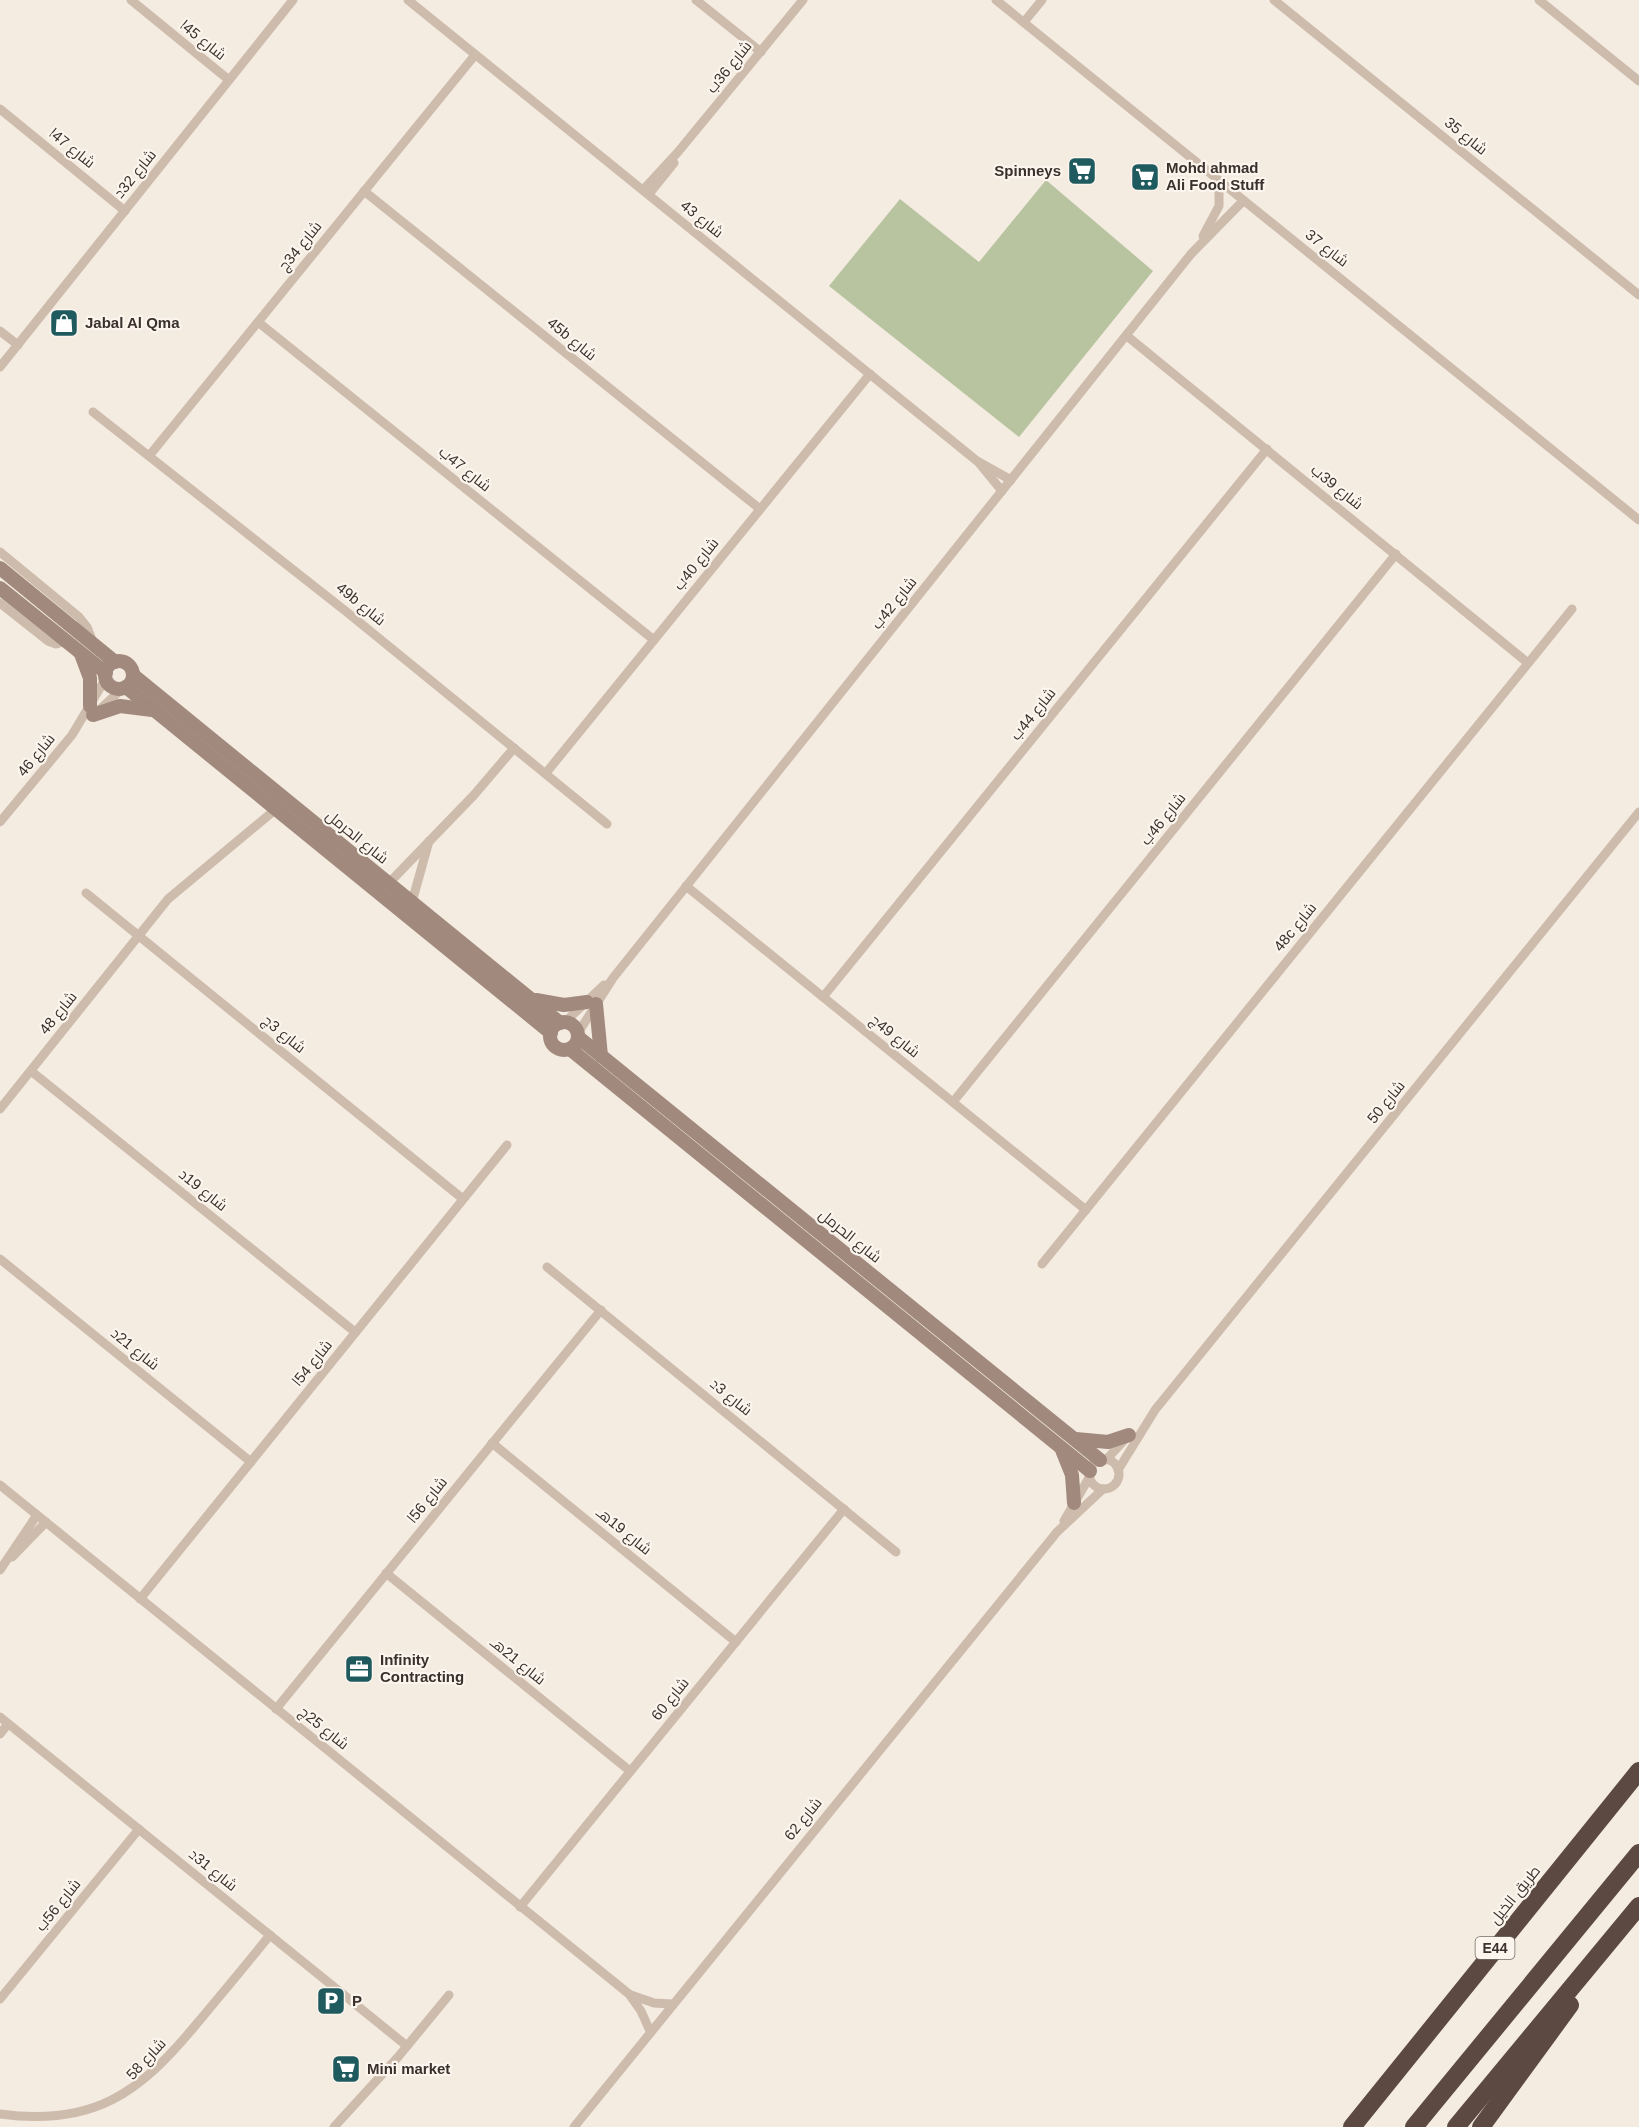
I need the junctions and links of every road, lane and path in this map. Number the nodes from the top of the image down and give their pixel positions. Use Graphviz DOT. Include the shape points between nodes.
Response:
graph roads {
  1 [pos="131,0"];
  2 [pos="293,0"];
  3 [pos="408,0"];
  4 [pos="696,0"];
  5 [pos="803,0"];
  6 [pos="996,0"];
  7 [pos="1042,0"];
  8 [pos="1274,0"];
  9 [pos="1539,0"];
  10 [pos="1024,22"];
  11 [pos="761,52"];
  12 [pos="475,55"];
  13 [pos="229,80"];
  14 [pos="1639,81"];
  15 [pos="0,109"];
  16 [pos="1219,182"];
  17 [pos="364,191"];
  18 [pos="646,192"];
  19 [pos="1242,201"];
  20 [pos="125,211"];
  21 [pos="1198,246"];
  22 [pos="1639,295"];
  23 [pos="258,322"];
  24 [pos="0,331"];
  25 [pos="1127,336"];
  26 [pos="18,345"];
  27 [pos="0,367"];
  28 [pos="870,374"];
  29 [pos="93,412"];
  30 [pos="1267,449"];
  31 [pos="149,456"];
  32 [pos="977,461"];
  33 [pos="1011,480"];
  34 [pos="1002,491"];
  35 [pos="760,509"];
  36 [pos="1639,519"];
  37 [pos="0,552"];
  38 [pos="1396,554"];
  39 [pos="0,568"];
  40 [pos="0,588"];
  41 [pos="0,603"];
  42 [pos="1572,609"];
  43 [pos="654,640"];
  44 [pos="67,641"];
  45 [pos="94,645"];
  46 [pos="80,652"];
  47 [pos="115,662"];
  48 [pos="1528,663"];
  49 [pos="106,676"];
  50 [pos="128,683"];
  51 [pos="91,710"];
  52 [pos="156,712"];
  53 [pos="514,748"];
  54 [pos="546,773"];
  55 [pos="276,809"];
  56 [pos="1639,812"];
  57 [pos="0,822"];
  58 [pos="607,824"];
  59 [pos="430,838"];
  60 [pos="388,884"];
  61 [pos="686,886"];
  62 [pos="86,893"];
  63 [pos="412,902"];
  64 [pos="140,936"];
  65 [pos="823,997"];
  66 [pos="530,998"];
  67 [pos="592,1003"];
  68 [pos="559,1026"];
  69 [pos="576,1040"];
  70 [pos="602,1056"];
  71 [pos="31,1071"];
  72 [pos="953,1102"];
  73 [pos="0,1109"];
  74 [pos="507,1145"];
  75 [pos="464,1199"];
  76 [pos="1086,1210"];
  77 [pos="0,1259"];
  78 [pos="1042,1264"];
  79 [pos="547,1267"];
  80 [pos="601,1310"];
  81 [pos="355,1332"];
  82 [pos="1155,1410"];
  83 [pos="1129,1435"];
  84 [pos="1074,1439"];
  85 [pos="492,1443"];
  86 [pos="1062,1448"];
  87 [pos="1103,1460"];
  88 [pos="251,1462"];
  89 [pos="1118,1470"];
  90 [pos="1090,1474"];
  91 [pos="0,1485"];
  92 [pos="1103,1489"];
  93 [pos="1074,1503"];
  94 [pos="844,1509"];
  95 [pos="37,1515"];
  96 [pos="46,1522"];
  97 [pos="1057,1532"];
  98 [pos="896,1552"];
  99 [pos="8,1561"];
  100 [pos="0,1570"];
  101 [pos="387,1573"];
  102 [pos="140,1599"];
  103 [pos="736,1642"];
  104 [pos="276,1709"];
  105 [pos="0,1717"];
  106 [pos="8,1724"];
  107 [pos="0,1734"];
  108 [pos="630,1771"];
  109 [pos="1639,1771"];
  110 [pos="139,1829"];
  111 [pos="1639,1853"];
  112 [pos="520,1907"];
  113 [pos="1637,1909"];
  114 [pos="270,1935"];
  115 [pos="629,1994"];
  116 [pos="449,1995"];
  117 [pos="0,1999"];
  118 [pos="672,2004"];
  119 [pos="650,2031"];
  120 [pos="407,2046"];
  121 [pos="0,2114"];
  122 [pos="334,2127"];
  123 [pos="574,2127"];
  124 [pos="1352,2127"];
  125 [pos="1414,2127"];
  126 [pos="1456,2127"];
  127 [pos="1480,2127"];
  1 -- 13 [label="street, شارع 45ا"];
  2 -- 13 [label="street, شارع 32د"];
  3 -- 12 [label="street, شارع 43"];
  4 -- 11 [label="street"];
  5 -- 11 [label="street, شارع 36ب"];
  6 -- 10 [label="street, شارع 37"];
  7 -- 10 [label="street"];
  8 -- 22 [label="street, شارع 35"];
  9 -- 14 [label="street"];
  10 -- 16 [label="street, شارع 37"];
  11 -- 18 [label="street, شارع 36ب" via="678,152 671,167"];
  12 -- 17 [label="street, شارع 34ج"];
  12 -- 18 [label="street, شارع 43"];
  13 -- 20 [label="street, شارع 32د"];
  15 -- 20 [label="street, شارع 47ا"];
  16 -- 19 [label="street, شارع 37"];
  16 -- 21 [label="street, شارع 42ب" via="1219,206"];
  17 -- 23 [label="street, شارع 34ج"];
  17 -- 35 [label="street, 45b شارع"];
  18 -- 28 [label="street, شارع 43"];
  19 -- 21 [label="street, شارع 42ب"];
  19 -- 36 [label="street, شارع 37"];
  20 -- 26 [label="street, شارع 32د"];
  21 -- 25 [label="street, شارع 42ب"];
  23 -- 31 [label="street, شارع 34ج"];
  23 -- 43 [label="street, شارع 47ب"];
  24 -- 26 [label="street"];
  25 -- 30 [label="street, شارع 39ب"];
  25 -- 33 [label="street, شارع 42ب"];
  26 -- 27 [label="street, شارع 32د"];
  28 -- 32 [label="street, شارع 43"];
  28 -- 35 [label="street, شارع 40ب"];
  29 -- 31 [label="street, 49b شارع"];
  30 -- 38 [label="street, شارع 39ب"];
  30 -- 65 [label="street, شارع 44ب"];
  31 -- 53 [label="street, 49b شارع"];
  32 -- 33 [label="street, شارع 43"];
  32 -- 34 [label="street, شارع 43"];
  33 -- 34 [label="street, شارع 42ب"];
  34 -- 61 [label="street, شارع 42ب"];
  35 -- 43 [label="street, شارع 40ب"];
  37 -- 45 [label="street" via="79,617"];
  38 -- 48 [label="street, شارع 39ب"];
  38 -- 72 [label="street, شارع 46ب"];
  39 -- 45 [label="street"];
  40 -- 44 [label="street"];
  41 -- 44 [label="street" via="48,641"];
  42 -- 48 [label="street, 48c شارع"];
  43 -- 54 [label="street, شارع 40ب"];
  44 -- 46 [label="street"];
  45 -- 47 [label="street"];
  46 -- 49 [label="street"];
  46 -- 51 [label="street" via="90,678"];
  47 -- 49 [label="street"];
  47 -- 50 [label="street" via="129,665"];
  48 -- 76 [label="street, 48c شارع"];
  49 -- 50 [label="street" via="114,688"];
  49 -- 51 [label="street, شارع 46"];
  50 -- 51 [label="street, شارع 46"];
  50 -- 52 [label="street, شارع الحرمل"];
  50 -- 60 [label="street, شارع الحرمل"];
  51 -- 52 [label="street" via="129,706"];
  51 -- 57 [label="street, شارع 46"];
  52 -- 55 [label="street, شارع الحرمل"];
  53 -- 54 [label="street, 49b شارع"];
  53 -- 59 [label="street"];
  54 -- 58 [label="street, 49b شارع"];
  55 -- 64 [label="street, شارع 48" via="168,899"];
  55 -- 68 [label="street, شارع الحرمل"];
  56 -- 82 [label="street, شارع 50"];
  59 -- 60 [label="street"];
  59 -- 63 [label="street"];
  60 -- 63 [label="street, شارع الحرمل"];
  61 -- 65 [label="street, شارع 49ج"];
  61 -- 67 [label="street, شارع 42ب"];
  62 -- 64 [label="street, شارع 3ج"];
  63 -- 66 [label="street, شارع الحرمل"];
  64 -- 71 [label="street, شارع 48"];
  64 -- 75 [label="street, شارع 3ج"];
  65 -- 72 [label="street, شارع 49ج"];
  66 -- 67 [label="street" via="552,1004"];
  66 -- 68 [label="street, شارع الحرمل"];
  67 -- 68 [label="street, شارع 42ب"];
  67 -- 69 [label="street, شارع 42ب"];
  67 -- 70 [label="street"];
  68 -- 69 [label="street" via="573,1026"];
  68 -- 69 [label="street" via="550,1039 555,1047 561,1050"];
  69 -- 70 [label="street, شارع الحرمل"];
  69 -- 86 [label="street, شارع الحرمل"];
  70 -- 84 [label="street, شارع الحرمل"];
  71 -- 73 [label="street, شارع 48"];
  71 -- 81 [label="street, شارع 19د"];
  72 -- 76 [label="street, شارع 49ج"];
  74 -- 75 [label="street, شارع 54ا"];
  75 -- 81 [label="street, شارع 54ا"];
  76 -- 78 [label="street, 48c شارع"];
  77 -- 88 [label="street, شارع 21د"];
  79 -- 80 [label="street, شارع 3د"];
  80 -- 85 [label="street, شارع 56ا"];
  80 -- 94 [label="street, شارع 3د"];
  81 -- 88 [label="street, شارع 54ا"];
  82 -- 83 [label="street, شارع 50"];
  82 -- 89 [label="street, شارع 50"];
  83 -- 84 [label="street" via="1108,1442"];
  83 -- 87 [label="street, شارع 50"];
  84 -- 87 [label="street, شارع الحرمل"];
  85 -- 101 [label="street, شارع 56ا"];
  85 -- 103 [label="street, شارع 19هـ"];
  86 -- 90 [label="street, شارع الحرمل"];
  86 -- 93 [label="street" via="1072,1475"];
  87 -- 89 [label="street" via="1113,1462"];
  87 -- 90 [label="street"];
  88 -- 102 [label="street, شارع 54ا"];
  89 -- 92 [label="street" via="1114,1485"];
  90 -- 92 [label="street" via="1096,1486"];
  90 -- 93 [label="street, شارع 62"];
  91 -- 95 [label="street, شارع 25ج"];
  92 -- 97 [label="street, شارع 62"];
  93 -- 97 [label="street, شارع 62"];
  94 -- 98 [label="street, شارع 3د"];
  94 -- 103 [label="street, شارع 60"];
  95 -- 96 [label="street, شارع 25ج"];
  95 -- 99 [label="street"];
  96 -- 99 [label="street"];
  96 -- 102 [label="street, شارع 25ج"];
  97 -- 118 [label="street, شارع 62"];
  99 -- 100 [label="street"];
  101 -- 104 [label="street, شارع 56ا"];
  101 -- 108 [label="street, شارع 21هـ"];
  102 -- 104 [label="street, شارع 25ج"];
  103 -- 108 [label="street, شارع 60"];
  104 -- 112 [label="street, شارع 25ج"];
  105 -- 106 [label="street, شارع 31د"];
  106 -- 107 [label="street"];
  106 -- 110 [label="street, شارع 31د"];
  108 -- 112 [label="street, شارع 60"];
  109 -- 124 [label="highway, طريق الخيل / E44"];
  110 -- 114 [label="street, شارع 31د"];
  110 -- 117 [label="street, شارع 56ب"];
  111 -- 125 [label="highway"];
  112 -- 115 [label="street, شارع 25ج"];
  113 -- 126 [label="highway"];
  113 -- 127 [label="highway"];
  114 -- 120 [label="street, شارع 31د"];
  114 -- 121 [label="street, شارع 58" via="164,2064 124,2101 95,2116 68,2122 34,2122"];
  115 -- 118 [label="street, شارع 25ج" via="654,2003"];
  115 -- 119 [label="street, شارع 25ج"];
  116 -- 120 [label="street"];
  118 -- 119 [label="street, شارع 62"];
  119 -- 123 [label="street, شارع 62"];
  120 -- 122 [label="street"];
}
